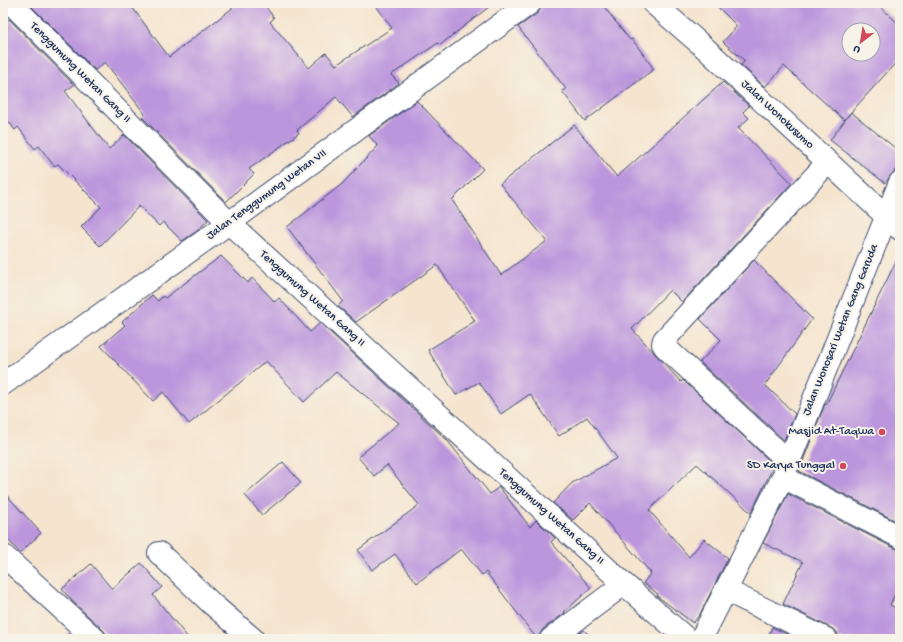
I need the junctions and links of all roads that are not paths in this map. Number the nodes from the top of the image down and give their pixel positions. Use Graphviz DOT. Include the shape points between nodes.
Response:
graph roads {
  1 [pos="11,3"];
  2 [pos="530,3"];
  3 [pos="653,3"];
  4 [pos="828,162"];
  5 [pos="900,182"];
  6 [pos="893,222"];
  7 [pos="229,224"];
  8 [pos="3,384"];
  9 [pos="786,469"];
  10 [pos="900,537"];
  11 [pos="159,553"];
  12 [pos="3,555"];
  13 [pos="624,584"];
  14 [pos="725,590"];
  15 [pos="95,639"];
  16 [pos="253,639"];
  17 [pos="551,639"];
  18 [pos="687,639"];
  19 [pos="701,639"];
  20 [pos="826,639"];
  1 -- 7 [label="street, Tenggumung Wetan Gang II"];
  2 -- 7 [label="street, Jalan Tenggumung Wetan VII"];
  3 -- 4 [label="street, Jalan Wonokusumo"];
  4 -- 6 [label="street, Jalan Wonokusumo"];
  4 -- 9 [label="street" via="663,344"];
  5 -- 6 [label="street, Jalan Wonosari Wetan Gang Garuda"];
  6 -- 9 [label="street, Jalan Wonosari Wetan Gang Garuda"];
  7 -- 8 [label="street, Jalan Tenggumung Wetan VII"];
  7 -- 13 [label="street, Tenggumung Wetan Gang II"];
  9 -- 10 [label="street"];
  9 -- 14 [label="street, Jalan Wonosari Wetan Gang Garuda"];
  11 -- 16 [label="street"];
  12 -- 15 [label="street"];
  13 -- 17 [label="street"];
  13 -- 18 [label="street, Tenggumung Wetan Gang II"];
  14 -- 19 [label="street, Jalan Wonosari Wetan Gang Garuda"];
  14 -- 20 [label="street"];
}
